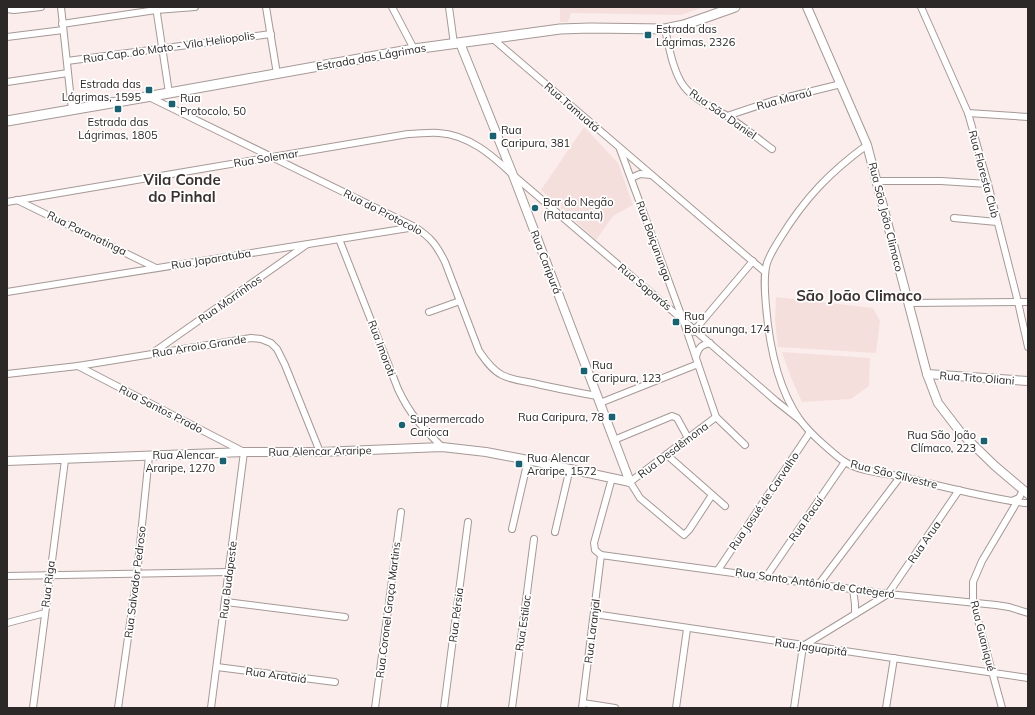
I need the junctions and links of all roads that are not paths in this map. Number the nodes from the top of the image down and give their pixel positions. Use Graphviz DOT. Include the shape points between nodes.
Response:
graph roads {
  1 [pos="41,7"];
  2 [pos="61,7"];
  3 [pos="195,7"];
  4 [pos="266,7"];
  5 [pos="392,7"];
  6 [pos="449,7"];
  7 [pos="735,7"];
  8 [pos="807,7"];
  9 [pos="921,7"];
  10 [pos="28,8"];
  11 [pos="156,8"];
  12 [pos="7,9"];
  13 [pos="63,27"];
  14 [pos="665,29"];
  15 [pos="271,34"];
  16 [pos="7,37"];
  17 [pos="492,38"];
  18 [pos="457,44"];
  19 [pos="414,48"];
  20 [pos="163,49"];
  21 [pos="67,61"];
  22 [pos="68,73"];
  23 [pos="277,74"];
  24 [pos="7,82"];
  25 [pos="841,84"];
  26 [pos="169,93"];
  27 [pos="149,97"];
  28 [pos="72,110"];
  29 [pos="968,113"];
  30 [pos="727,116"];
  31 [pos="1028,117"];
  32 [pos="7,121"];
  33 [pos="867,145"];
  34 [pos="620,147"];
  35 [pos="772,149"];
  36 [pos="272,157"];
  37 [pos="513,175"];
  38 [pos="652,175"];
  39 [pos="631,178"];
  40 [pos="877,181"];
  41 [pos="988,184"];
  42 [pos="17,200"];
  43 [pos="7,202"];
  44 [pos="954,218"];
  45 [pos="997,222"];
  46 [pos="415,227"];
  47 [pos="339,239"];
  48 [pos="308,244"];
  49 [pos="753,261"];
  50 [pos="156,268"];
  51 [pos="765,272"];
  52 [pos="7,292"];
  53 [pos="460,301"];
  54 [pos="1018,302"];
  55 [pos="1028,302"];
  56 [pos="908,303"];
  57 [pos="429,312"];
  58 [pos="684,320"];
  59 [pos="695,330"];
  60 [pos="689,337"];
  61 [pos="710,343"];
  62 [pos="1028,347"];
  63 [pos="152,353"];
  64 [pos="696,356"];
  65 [pos="698,364"];
  66 [pos="78,366"];
  67 [pos="7,374"];
  68 [pos="927,374"];
  69 [pos="1028,381"];
  70 [pos="785,392"];
  71 [pos="598,399"];
  72 [pos="776,401"];
  73 [pos="716,417"];
  74 [pos="800,420"];
  75 [pos="810,432"];
  76 [pos="688,438"];
  77 [pos="614,440"];
  78 [pos="745,445"];
  79 [pos="442,447"];
  80 [pos="244,452"];
  81 [pos="320,452"];
  82 [pos="667,455"];
  83 [pos="149,456"];
  84 [pos="65,460"];
  85 [pos="528,460"];
  86 [pos="7,461"];
  87 [pos="845,462"];
  88 [pos="570,468"];
  89 [pos="900,477"];
  90 [pos="612,478"];
  91 [pos="630,482"];
  92 [pos="960,490"];
  93 [pos="1026,492"];
  94 [pos="712,495"];
  95 [pos="1014,502"];
  96 [pos="1028,503"];
  97 [pos="725,506"];
  98 [pos="401,512"];
  99 [pos="468,522"];
  100 [pos="512,529"];
  101 [pos="554,532"];
  102 [pos="534,539"];
  103 [pos="601,554"];
  104 [pos="718,570"];
  105 [pos="229,572"];
  106 [pos="137,574"];
  107 [pos="49,575"];
  108 [pos="7,576"];
  109 [pos="766,577"];
  110 [pos="819,584"];
  111 [pos="853,589"];
  112 [pos="888,594"];
  113 [pos="226,602"];
  114 [pos="973,602"];
  115 [pos="45,613"];
  116 [pos="594,614"];
  117 [pos="855,614"];
  118 [pos="1028,614"];
  119 [pos="345,617"];
  120 [pos="7,623"];
  121 [pos="687,629"];
  122 [pos="804,646"];
  123 [pos="894,658"];
  124 [pos="217,667"];
  125 [pos="992,672"];
  126 [pos="1028,678"];
  127 [pos="335,682"];
  128 [pos="582,705"];
  129 [pos="32,708"];
  130 [pos="118,708"];
  131 [pos="211,708"];
  132 [pos="375,708"];
  133 [pos="444,708"];
  134 [pos="512,708"];
  135 [pos="615,708"];
  136 [pos="676,708"];
  137 [pos="794,708"];
  138 [pos="886,708"];
  139 [pos="1002,708"];
  1 -- 10 [label="street"];
  2 -- 13 [label="street"];
  3 -- 11 [label="street"];
  4 -- 15 [label="street"];
  5 -- 19 [label="street"];
  6 -- 18 [label="street"];
  7 -- 14 [label="main road, Estrada das Lágrimas"];
  8 -- 25 [label="street, Rua São João Climaco"];
  9 -- 29 [label="street, Rua Floresta Club"];
  10 -- 12 [label="street"];
  11 -- 13 [label="street"];
  11 -- 20 [label="street"];
  13 -- 16 [label="street"];
  13 -- 21 [label="street"];
  14 -- 17 [label="main road, Estrada das Lágrimas" via="590,28"];
  14 -- 30 [label="street, Rua São Daniel" via="682,83 690,93"];
  15 -- 20 [label="street, Rua Cap. do Mato - Vila Heliopolis"];
  15 -- 23 [label="street"];
  17 -- 18 [label="main road, Estrada das Lágrimas"];
  17 -- 34 [label="street, Rua Tamuatá"];
  18 -- 19 [label="main road, Estrada das Lágrimas"];
  18 -- 37 [label="street, Rua Caripurá"];
  19 -- 23 [label="main road, Estrada das Lágrimas"];
  20 -- 21 [label="street, Rua Cap. do Mato - Vila Heliopolis"];
  20 -- 26 [label="street"];
  21 -- 22 [label="street"];
  22 -- 24 [label="street"];
  22 -- 28 [label="street"];
  23 -- 26 [label="main road, Estrada das Lágrimas"];
  25 -- 30 [label="street, Rua Maraú" via="772,101"];
  25 -- 33 [label="street, Rua São João Climaco"];
  26 -- 27 [label="main road, Estrada das Lágrimas"];
  27 -- 28 [label="main road, Estrada das Lágrimas"];
  27 -- 36 [label="street, Rua do Protocolo"];
  28 -- 32 [label="main road, Estrada das Lágrimas"];
  29 -- 31 [label="street"];
  29 -- 41 [label="street, Rua Floresta Club"];
  30 -- 35 [label="street, Rua São Daniel"];
  33 -- 40 [label="street, Rua São João Climaco"];
  33 -- 51 [label="street, Rua São Silvestre" via="829,175 809,197 770,255"];
  34 -- 38 [label="street, Rua Tamuatá"];
  34 -- 39 [label="street, Rua Boiçununga"];
  36 -- 37 [label="street, Rua Solemar" via="408,134 439,132 459,137 482,149"];
  36 -- 42 [label="street, Rua Solemar"];
  36 -- 46 [label="street, Rua do Protocolo"];
  37 -- 58 [label="street, Rua Saparás"];
  37 -- 71 [label="street, Rua Caripurá"];
  38 -- 39 [label="street" via="640,174"];
  38 -- 49 [label="street, Rua Tamuatá"];
  39 -- 58 [label="street, Rua Boiçununga"];
  40 -- 41 [label="street"];
  40 -- 56 [label="street, Rua São João Climaco"];
  41 -- 45 [label="street, Rua Floresta Club"];
  42 -- 43 [label="street, Rua Solemar"];
  42 -- 50 [label="street, Rua Paranatinga"];
  44 -- 45 [label="street"];
  45 -- 54 [label="street, Rua Floresta Club"];
  46 -- 47 [label="street, Rua Japaratuba"];
  46 -- 53 [label="street, Rua do Protocolo" via="430,238 439,249"];
  47 -- 48 [label="street, Rua Japaratuba"];
  47 -- 79 [label="street, Rua Imoroti" via="398,389 420,425"];
  48 -- 50 [label="street, Rua Japaratuba"];
  48 -- 63 [label="street, Rua Morrinhos"];
  49 -- 51 [label="street, Rua Tamuatá"];
  49 -- 59 [label="street"];
  50 -- 52 [label="street, Rua Japaratuba"];
  51 -- 70 [label="street, Rua São Silvestre" via="771,349"];
  53 -- 57 [label="street"];
  53 -- 71 [label="street, Rua do Protocolo" via="479,351 485,361 502,375"];
  54 -- 55 [label="street"];
  54 -- 56 [label="street"];
  54 -- 62 [label="street, Rua Floresta Club"];
  56 -- 68 [label="street, Rua São João Climaco"];
  58 -- 59 [label="street, Rua Saparás"];
  58 -- 60 [label="street, Rua Boiçununga"];
  59 -- 60 [label="street"];
  59 -- 61 [label="street, Rua Saparás"];
  60 -- 64 [label="street, Rua Boiçununga"];
  61 -- 64 [label="street" via="701,346"];
  61 -- 72 [label="street, Rua Saparás"];
  63 -- 66 [label="street, Rua Arroio Grande"];
  63 -- 81 [label="street, Rua Arroio Grande" via="251,338 271,343 285,365"];
  64 -- 65 [label="street, Rua Boiçununga"];
  65 -- 71 [label="street"];
  65 -- 73 [label="street, Rua Boiçununga"];
  66 -- 67 [label="street, Rua Arroio Grande"];
  66 -- 80 [label="street, Rua Santos Prado"];
  68 -- 69 [label="street, Rua Tito Oliani"];
  68 -- 93 [label="street, Rua São João Climaco" via="938,403 961,433"];
  70 -- 72 [label="street"];
  70 -- 74 [label="street, Rua São Silvestre"];
  71 -- 77 [label="street, Rua Caripurá"];
  72 -- 74 [label="street, Rua Saparás"];
  73 -- 76 [label="street, Rua Desdêmona"];
  73 -- 78 [label="street, Rua Boiçununga"];
  74 -- 75 [label="street, Rua São Silvestre"];
  75 -- 87 [label="street, Rua São Silvestre"];
  75 -- 104 [label="street, Rua Josué de Carvalho"];
  76 -- 77 [label="street" via="677,418 672,416"];
  76 -- 82 [label="street, Rua Desdêmona"];
  77 -- 91 [label="street, Rua Caripurá"];
  79 -- 81 [label="street, Rua Alencar Araripe"];
  79 -- 85 [label="street, Rua Alencar Araripe"];
  80 -- 81 [label="street, Rua Alencar Araripe"];
  80 -- 83 [label="street, Rua Alencar Araripe"];
  80 -- 105 [label="street, Rua Budapeste"];
  82 -- 91 [label="street, Rua Desdêmona"];
  82 -- 94 [label="street"];
  83 -- 84 [label="street, Rua Alencar Araripe"];
  83 -- 106 [label="street, Rua Salvador Pedroso"];
  84 -- 86 [label="street, Rua Alencar Araripe"];
  84 -- 107 [label="street, Rua Riga"];
  85 -- 88 [label="street, Rua Alencar Araripe"];
  85 -- 100 [label="street"];
  87 -- 89 [label="street, Rua São Silvestre"];
  87 -- 109 [label="street, Rua Pacuí"];
  88 -- 90 [label="street, Rua Alencar Araripe"];
  88 -- 101 [label="street"];
  89 -- 92 [label="street, Rua São Silvestre"];
  89 -- 110 [label="street"];
  90 -- 91 [label="street, Rua Alencar Araripe"];
  90 -- 103 [label="street" via="594,543 595,550"];
  91 -- 94 [label="street" via="640,498 684,535"];
  92 -- 95 [label="street, Rua São Silvestre"];
  92 -- 112 [label="street, Rua Arua"];
  93 -- 95 [label="street"];
  94 -- 97 [label="street"];
  95 -- 96 [label="street, Rua São Silvestre"];
  95 -- 114 [label="street, Rua Guaniqué" via="975,574"];
  98 -- 132 [label="street, Rua Coronel Graça Martins"];
  99 -- 133 [label="street, Rua Pérsia"];
  102 -- 134 [label="street, Rua Estilac"];
  103 -- 104 [label="street, Rua Santo Antônio de Categeró"];
  103 -- 116 [label="street, Rua Laranjal"];
  104 -- 109 [label="street, Rua Santo Antônio de Categeró"];
  105 -- 106 [label="street"];
  105 -- 113 [label="street, Rua Budapeste"];
  106 -- 107 [label="street"];
  106 -- 130 [label="street, Rua Salvador Pedroso"];
  107 -- 108 [label="street"];
  107 -- 115 [label="street, Rua Riga"];
  109 -- 110 [label="street, Rua Santo Antônio de Categeró"];
  110 -- 111 [label="street, Rua Santo Antônio de Categeró"];
  111 -- 112 [label="street, Rua Santo Antônio de Categeró"];
  111 -- 117 [label="street"];
  112 -- 114 [label="street, Rua Santo Antônio de Categeró"];
  112 -- 117 [label="street"];
  113 -- 119 [label="street"];
  113 -- 124 [label="street, Rua Budapeste"];
  114 -- 118 [label="street, Rua Santo Antônio de Categeró" via="1008,607"];
  114 -- 125 [label="street, Rua Guaniqué"];
  115 -- 120 [label="street"];
  115 -- 129 [label="street, Rua Riga"];
  116 -- 121 [label="street, Rua Jaguapitâ"];
  116 -- 128 [label="street, Rua Laranjal"];
  117 -- 122 [label="street"];
  121 -- 122 [label="street, Rua Jaguapitâ"];
  121 -- 136 [label="street"];
  122 -- 123 [label="street, Rua Jaguapitâ"];
  122 -- 137 [label="street"];
  123 -- 125 [label="street, Rua Jaguapitâ"];
  123 -- 138 [label="street"];
  124 -- 127 [label="street, Rua Arataiá"];
  124 -- 131 [label="street, Rua Budapeste"];
  125 -- 126 [label="street, Rua Jaguapitâ"];
  125 -- 139 [label="street, Rua Guaniqué"];
  128 -- 135 [label="street"];
}
